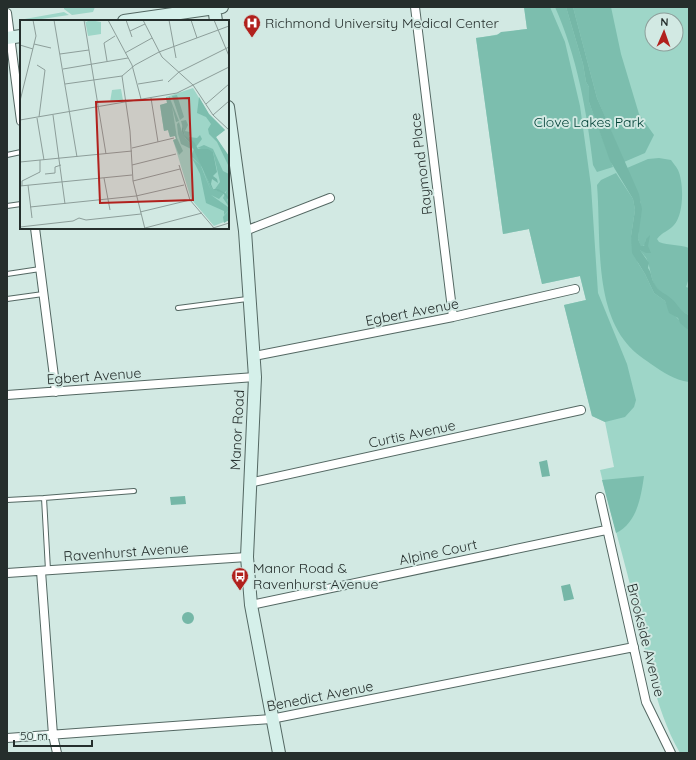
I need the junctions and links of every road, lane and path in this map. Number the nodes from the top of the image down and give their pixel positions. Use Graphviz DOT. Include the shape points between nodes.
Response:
graph roads {
  1 [pos="217,7"];
  2 [pos="415,7"];
  3 [pos="7,13"];
  4 [pos="131,20"];
  5 [pos="216,20"];
  6 [pos="13,37"];
  7 [pos="20,110"];
  8 [pos="229,121"];
  9 [pos="231,150"];
  10 [pos="20,152"];
  11 [pos="7,155"];
  12 [pos="330,198"];
  13 [pos="20,204"];
  14 [pos="7,206"];
  15 [pos="35,229"];
  16 [pos="245,231"];
  17 [pos="40,269"];
  18 [pos="7,274"];
  19 [pos="575,289"];
  20 [pos="43,294"];
  21 [pos="7,299"];
  22 [pos="250,299"];
  23 [pos="178,308"];
  24 [pos="453,317"];
  25 [pos="254,356"];
  26 [pos="255,378"];
  27 [pos="56,392"];
  28 [pos="7,395"];
  29 [pos="581,410"];
  30 [pos="249,483"];
  31 [pos="134,491"];
  32 [pos="600,497"];
  33 [pos="44,498"];
  34 [pos="7,500"];
  35 [pos="606,530"];
  36 [pos="247,557"];
  37 [pos="45,570"];
  38 [pos="7,573"];
  39 [pos="251,605"];
  40 [pos="634,647"];
  41 [pos="271,719"];
  42 [pos="53,735"];
  43 [pos="7,738"];
  44 [pos="57,753"];
  45 [pos="279,753"];
  46 [pos="671,753"];
  1 -- 4 [label="street"];
  1 -- 5 [label="street"];
  2 -- 24 [label="street, Raymond Place"];
  3 -- 6 [label="street"];
  6 -- 7 [label="street"];
  8 -- 9 [label="street, Manor Road"];
  9 -- 16 [label="street, Manor Road"];
  10 -- 11 [label="lane"];
  12 -- 16 [label="street"];
  13 -- 14 [label="lane"];
  15 -- 17 [label="street"];
  16 -- 22 [label="street, Manor Road"];
  17 -- 18 [label="lane"];
  17 -- 20 [label="street"];
  19 -- 24 [label="street, Egbert Avenue"];
  20 -- 21 [label="lane"];
  20 -- 27 [label="street"];
  22 -- 23 [label="lane"];
  22 -- 25 [label="street, Manor Road"];
  24 -- 25 [label="street, Egbert Avenue"];
  25 -- 26 [label="street, Manor Road"];
  26 -- 27 [label="street, Egbert Avenue"];
  26 -- 30 [label="street, Manor Road"];
  27 -- 28 [label="street, Egbert Avenue"];
  29 -- 30 [label="street, Curtis Avenue"];
  30 -- 36 [label="street, Manor Road"];
  31 -- 33 [label="lane"];
  32 -- 35 [label="street, Brookside Avenue"];
  33 -- 34 [label="lane"];
  33 -- 37 [label="lane"];
  35 -- 39 [label="street, Alpine Court"];
  35 -- 40 [label="street, Brookside Avenue"];
  36 -- 37 [label="street, Ravenhurst Avenue"];
  36 -- 39 [label="street, Manor Road"];
  37 -- 38 [label="street, Ravenhurst Avenue"];
  37 -- 42 [label="street"];
  39 -- 41 [label="street, Manor Road"];
  40 -- 41 [label="street, Benedict Avenue"];
  40 -- 46 [label="street, Brookside Avenue" via="646,702"];
  41 -- 42 [label="street, Benedict Avenue"];
  41 -- 45 [label="street, Manor Road"];
  42 -- 43 [label="street, Benedict Avenue"];
  42 -- 44 [label="street"];
}
